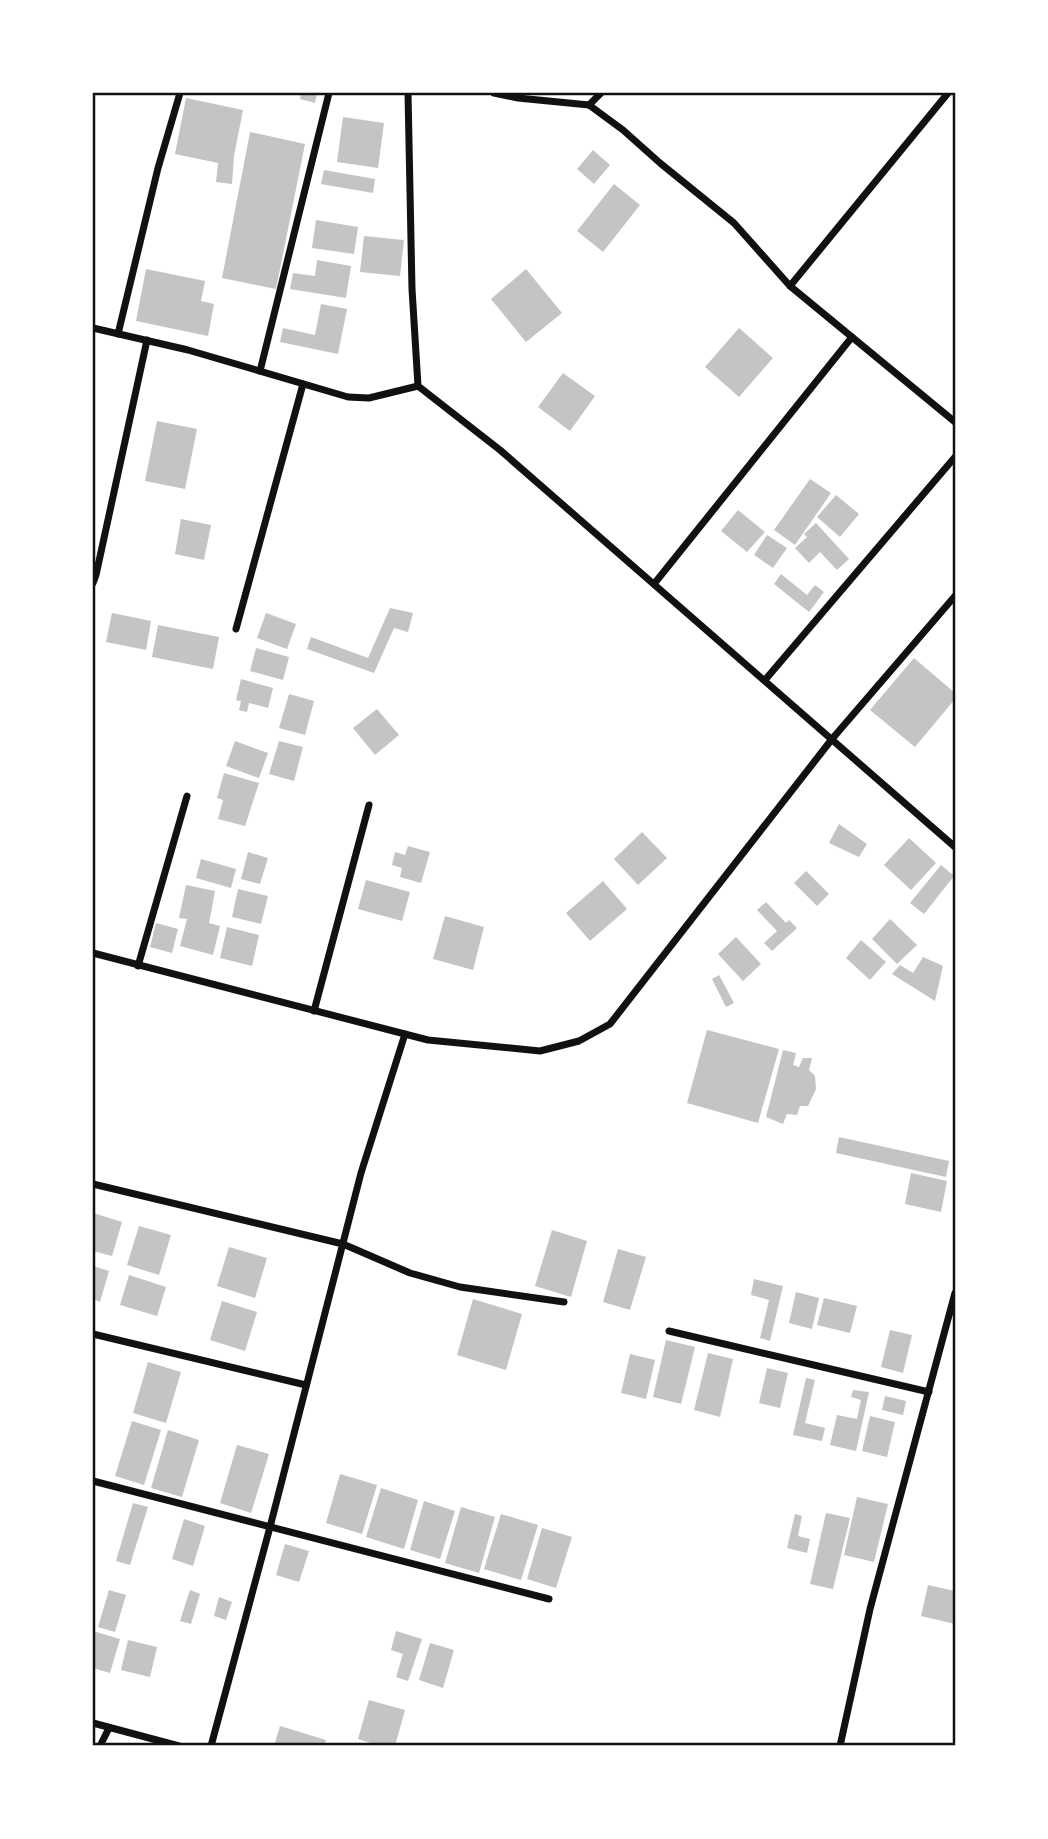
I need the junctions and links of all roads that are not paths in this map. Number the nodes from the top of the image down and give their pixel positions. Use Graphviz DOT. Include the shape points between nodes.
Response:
graph roads {
  1 [pos="180,93"];
  2 [pos="329,93"];
  3 [pos="408,93"];
  4 [pos="494,93"];
  5 [pos="601,93"];
  6 [pos="948,93"];
  7 [pos="589,105"];
  8 [pos="790,286"];
  9 [pos="93,328"];
  10 [pos="118,334"];
  11 [pos="852,337"];
  12 [pos="147,340"];
  13 [pos="260,371"];
  14 [pos="303,384"];
  15 [pos="418,386"];
  16 [pos="955,422"];
  17 [pos="955,457"];
  18 [pos="93,583"];
  19 [pos="654,584"];
  20 [pos="955,596"];
  21 [pos="236,629"];
  22 [pos="765,680"];
  23 [pos="832,739"];
  24 [pos="187,796"];
  25 [pos="369,805"];
  26 [pos="955,847"];
  27 [pos="93,953"];
  28 [pos="138,966"];
  29 [pos="314,1011"];
  30 [pos="405,1034"];
  31 [pos="93,1184"];
  32 [pos="343,1244"];
  33 [pos="955,1293"];
  34 [pos="564,1302"];
  35 [pos="951,1327"];
  36 [pos="668,1331"];
  37 [pos="93,1334"];
  38 [pos="306,1385"];
  39 [pos="929,1392"];
  40 [pos="93,1481"];
  41 [pos="270,1527"];
  42 [pos="549,1599"];
  43 [pos="93,1723"];
  44 [pos="109,1728"];
  45 [pos="100,1746"];
  46 [pos="179,1746"];
  47 [pos="211,1746"];
  48 [pos="840,1746"];
  1 -- 10 [label="street"];
  2 -- 13 [label="street"];
  3 -- 15 [label="street"];
  4 -- 7 [label="street"];
  5 -- 7 [label="street"];
  6 -- 8 [label="street"];
  7 -- 8 [label="street" via="734,223"];
  8 -- 11 [label="street"];
  9 -- 10 [label="street"];
  10 -- 12 [label="street"];
  11 -- 16 [label="street"];
  11 -- 19 [label="street"];
  12 -- 13 [label="street"];
  12 -- 18 [label="street"];
  13 -- 14 [label="street"];
  14 -- 15 [label="street" via="369,398"];
  14 -- 21 [label="street"];
  15 -- 19 [label="street" via="500,450"];
  17 -- 22 [label="street"];
  19 -- 22 [label="street"];
  20 -- 23 [label="street"];
  22 -- 23 [label="street"];
  23 -- 26 [label="street"];
  23 -- 30 [label="street" via="610,1024 579,1041 540,1051"];
  24 -- 28 [label="street"];
  25 -- 29 [label="street"];
  27 -- 28 [label="street"];
  28 -- 29 [label="street"];
  29 -- 30 [label="street"];
  30 -- 32 [label="street" via="360,1173"];
  31 -- 32 [label="street"];
  32 -- 34 [label="street" via="410,1273 460,1287"];
  32 -- 38 [label="street"];
  33 -- 35 [label="street"];
  35 -- 39 [label="street"];
  36 -- 39 [label="street"];
  37 -- 38 [label="street"];
  38 -- 41 [label="street"];
  39 -- 48 [label="street" via="870,1609"];
  40 -- 41 [label="street"];
  41 -- 42 [label="street"];
  41 -- 47 [label="street"];
  43 -- 44 [label="street"];
  44 -- 45 [label="street"];
  44 -- 46 [label="street"];
}
